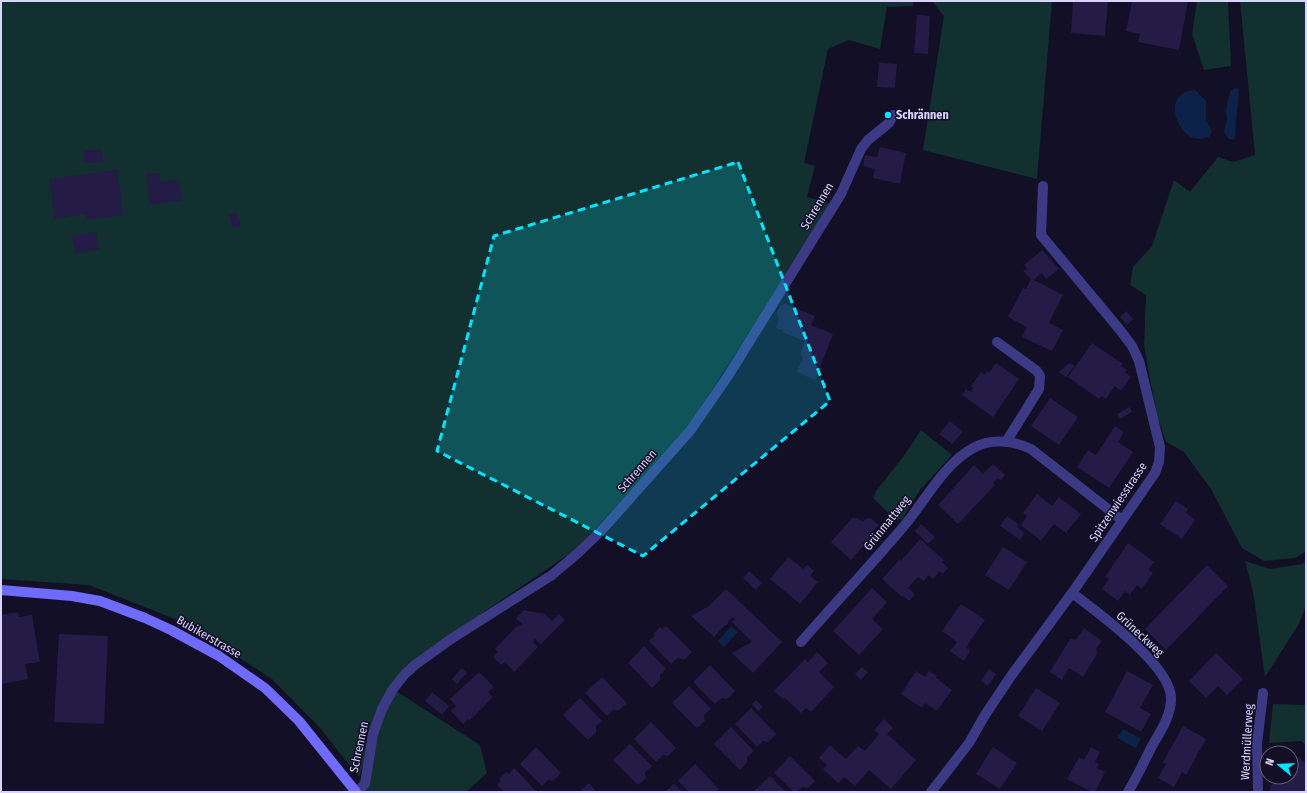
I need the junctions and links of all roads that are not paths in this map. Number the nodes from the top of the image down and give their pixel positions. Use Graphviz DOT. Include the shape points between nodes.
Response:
graph roads {
  1 [pos="894,115"];
  2 [pos="1043,186"];
  3 [pos="997,342"];
  4 [pos="1006,442"];
  5 [pos="1122,520"];
  6 [pos="1,590"];
  7 [pos="1072,593"];
  8 [pos="801,642"];
  9 [pos="1263,693"];
  10 [pos="356,792"];
  11 [pos="931,792"];
  12 [pos="1128,792"];
  13 [pos="1258,792"];
  1 -- 10 [label="street, Schrennen" via="861,149 841,194 728,376 690,431 601,531 552,575 451,639 405,674 382,709 373,734 365,784"];
  2 -- 5 [label="street, Spitzenwiesstrasse" via="1041,235 1132,346 1139,361 1160,447 1155,474"];
  3 -- 4 [label="street" via="1037,371 1040,376 1039,389"];
  4 -- 5 [label="street, Grünmattweg" via="1031,450"];
  4 -- 8 [label="street, Grünmattweg" via="975,447 959,458 931,489 905,524"];
  5 -- 7 [label="street, Spitzenwiesstrasse"];
  6 -- 10 [label="street, Bubikerstrasse" via="100,601 171,630 219,656 265,688 293,716"];
  7 -- 11 [label="street, Spitzenwiesstrasse" via="1011,676 969,743"];
  7 -- 12 [label="street, Grüneckweg" via="1142,651 1167,683 1172,698 1168,716"];
  9 -- 13 [label="street, Werdmüllerweg" via="1257,744"];
}
